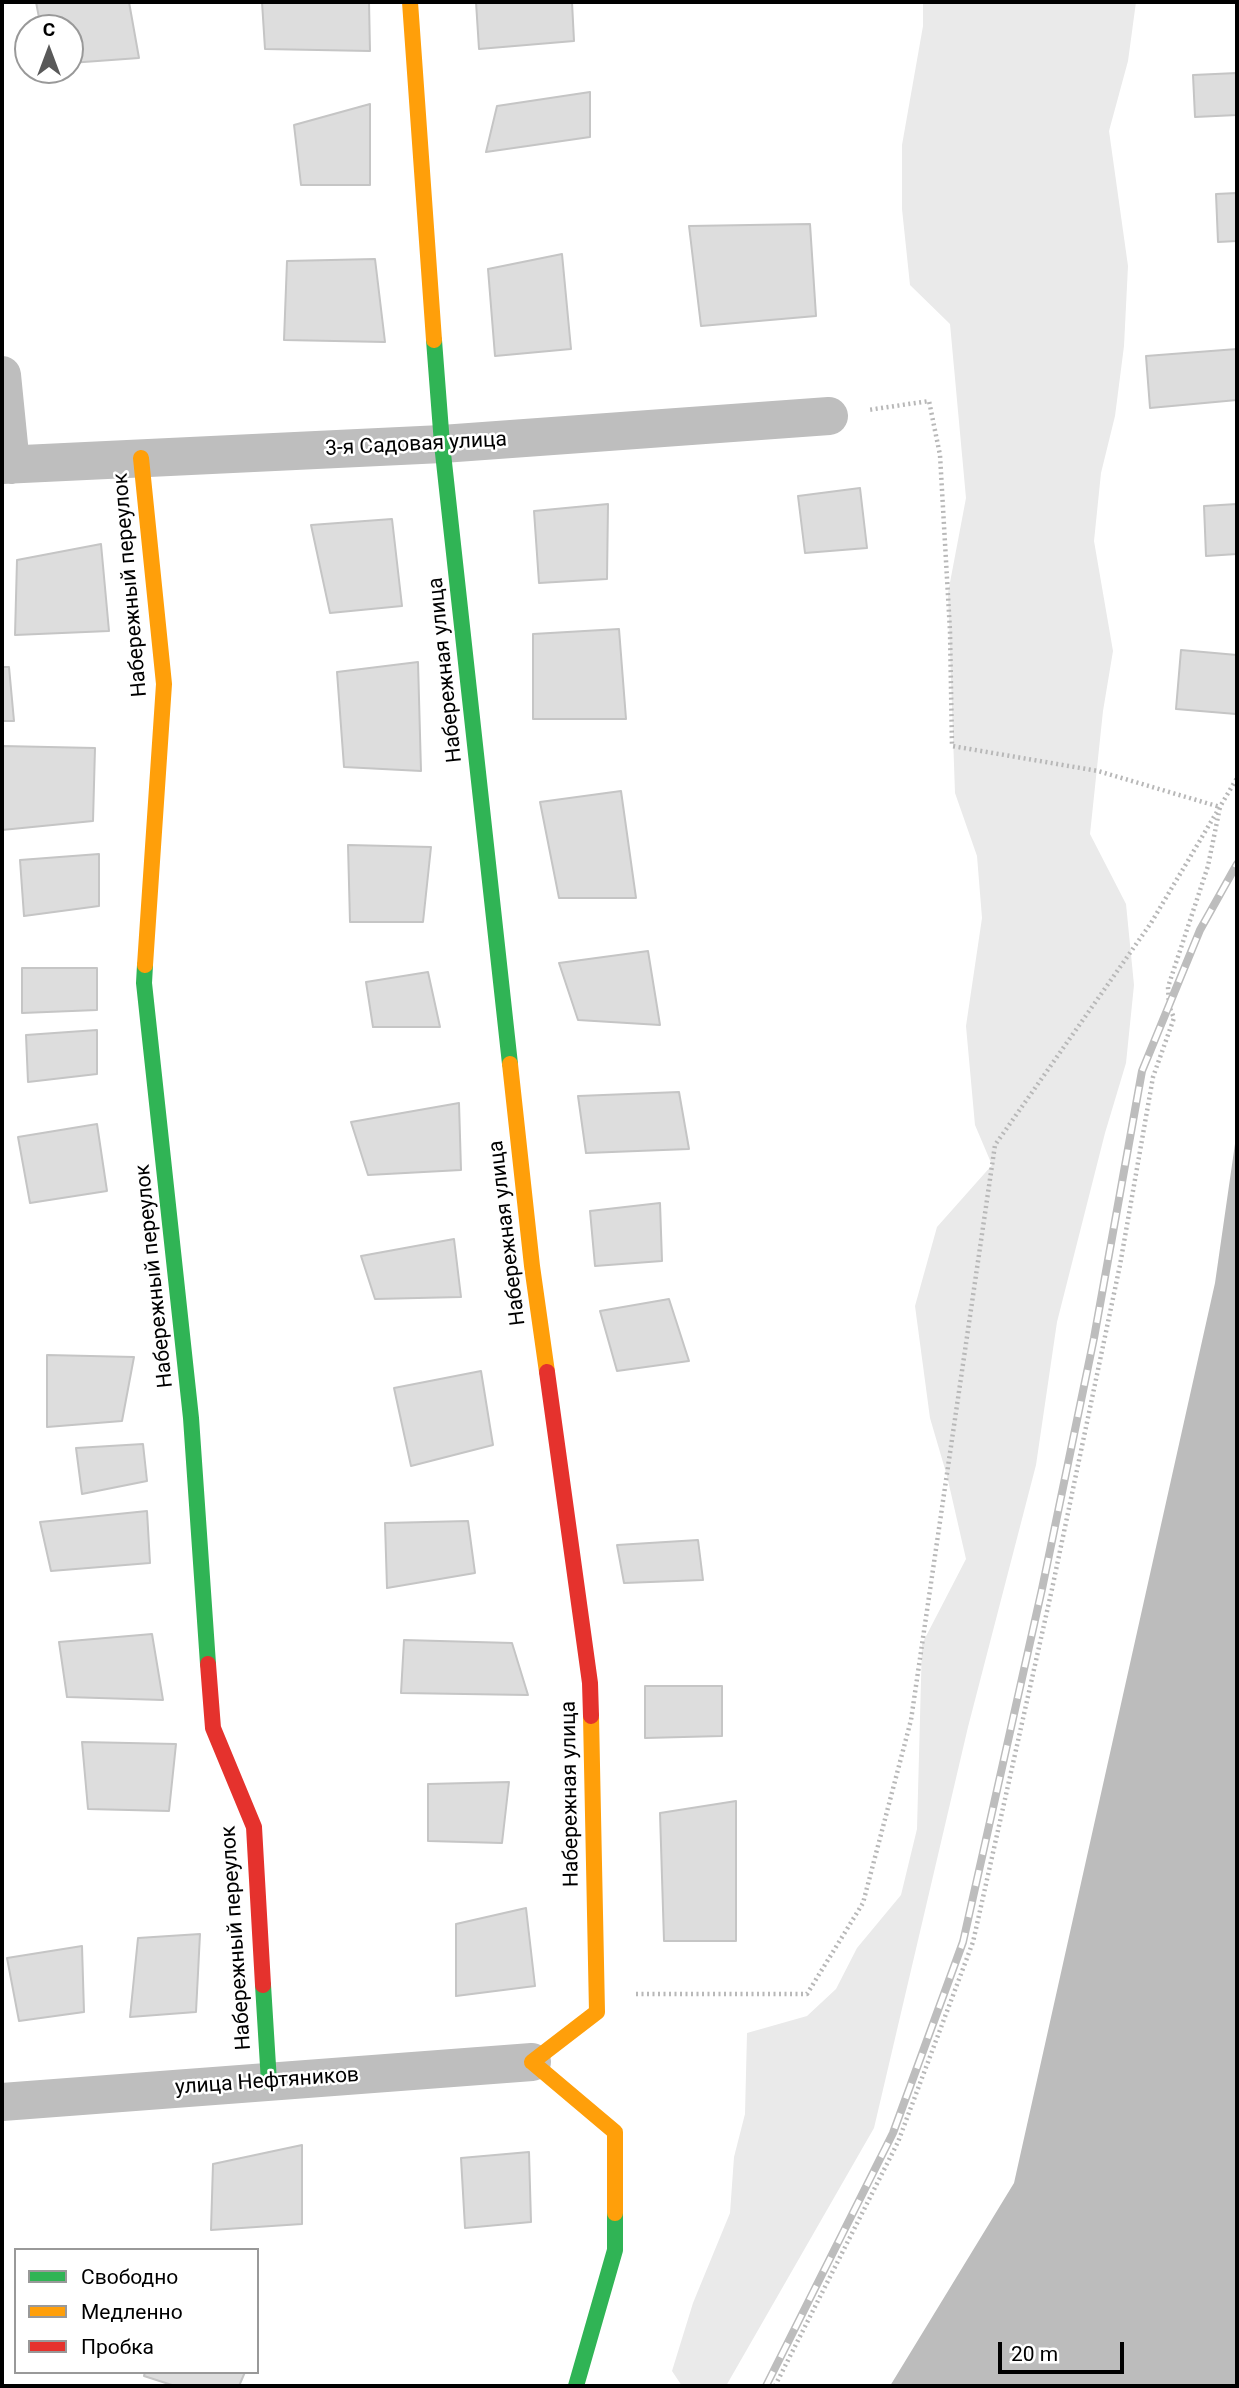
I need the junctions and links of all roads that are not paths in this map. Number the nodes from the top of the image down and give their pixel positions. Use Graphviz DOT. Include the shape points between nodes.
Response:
graph roads {
  1 [pos="410,2"];
  2 [pos="2,375"];
  3 [pos="829,416"];
  4 [pos="442,444"];
  5 [pos="141,458"];
  6 [pos="7,465"];
  7 [pos="532,2062"];
  8 [pos="269,2082"];
  9 [pos="2,2102"];
  10 [pos="576,2386"];
  1 -- 4 [label="street, Набережная улица"];
  2 -- 6 [label="street"];
  3 -- 4 [label="street, 3-я Садовая улица"];
  4 -- 5 [label="street, 3-я Садовая улица"];
  4 -- 7 [label="street, Набережная улица" via="532,1266 590,1683 597,2012"];
  5 -- 6 [label="street, 3-я Садовая улица"];
  5 -- 8 [label="street, Набережный переулок" via="164,684 144,982 191,1418 213,1728 254,1827"];
  7 -- 8 [label="street, улица Нефтяников"];
  7 -- 10 [label="street" via="615,2132 615,2250"];
  8 -- 9 [label="street, улица Нефтяников"];
}
